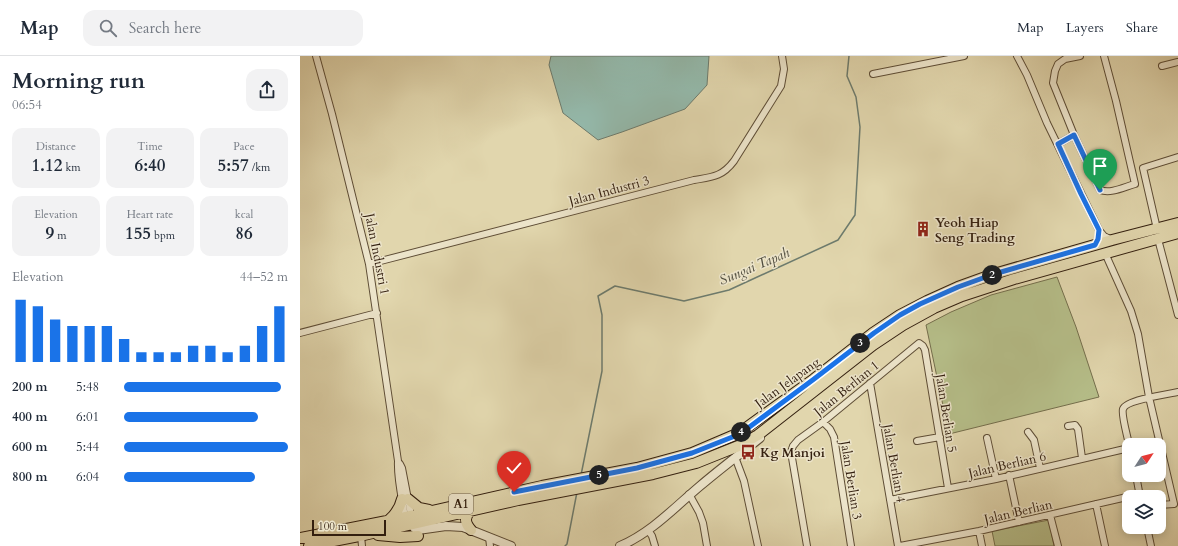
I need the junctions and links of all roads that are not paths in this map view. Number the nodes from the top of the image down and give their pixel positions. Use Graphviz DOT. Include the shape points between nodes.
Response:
graph roads {
  1 [pos="316,56"];
  2 [pos="782,56"];
  3 [pos="964,56"];
  4 [pos="1017,56"];
  5 [pos="1080,56"];
  6 [pos="1104,56"];
  7 [pos="942,58"];
  8 [pos="1178,62"];
  9 [pos="1162,66"];
  10 [pos="873,74"];
  11 [pos="1074,135"];
  12 [pos="1058,144"];
  13 [pos="1178,157"];
  14 [pos="1146,182"];
  15 [pos="1134,184"];
  16 [pos="1178,223"];
  17 [pos="1099,230"];
  18 [pos="1178,233"];
  19 [pos="1157,234"];
  20 [pos="1112,240"];
  21 [pos="1095,245"];
  22 [pos="1105,253"];
  23 [pos="369,264"];
  24 [pos="377,313"];
  25 [pos="1178,315"];
  26 [pos="300,333"];
  27 [pos="919,343"];
  28 [pos="870,383"];
  29 [pos="1178,392"];
  30 [pos="1149,397"];
  31 [pos="823,422"];
  32 [pos="1068,426"];
  33 [pos="764,430"];
  34 [pos="1028,432"];
  35 [pos="740,434"];
  36 [pos="940,437"];
  37 [pos="987,438"];
  38 [pos="1127,438"];
  39 [pos="1157,438"];
  40 [pos="917,441"];
  41 [pos="1122,448"];
  42 [pos="724,452"];
  43 [pos="735,457"];
  44 [pos="1082,458"];
  45 [pos="1040,468"];
  46 [pos="1009,476"];
  47 [pos="1166,477"];
  48 [pos="604,479"];
  49 [pos="996,479"];
  50 [pos="568,486"];
  51 [pos="948,488"];
  52 [pos="690,494"];
  53 [pos="405,499"];
  54 [pos="1122,499"];
  55 [pos="890,500"];
  56 [pos="1096,504"];
  57 [pos="1166,505"];
  58 [pos="431,511"];
  59 [pos="470,511"];
  60 [pos="1050,515"];
  61 [pos="389,520"];
  62 [pos="409,520"];
  63 [pos="1019,522"];
  64 [pos="471,530"];
  65 [pos="648,530"];
  66 [pos="979,531"];
  67 [pos="1148,534"];
  68 [pos="418,536"];
  69 [pos="489,537"];
  70 [pos="300,538"];
  71 [pos="362,539"];
  72 [pos="938,539"];
  73 [pos="309,546"];
  74 [pos="490,546"];
  75 [pos="511,546"];
  76 [pos="620,546"];
  77 [pos="655,546"];
  78 [pos="707,546"];
  79 [pos="758,546"];
  80 [pos="807,546"];
  81 [pos="851,546"];
  82 [pos="899,546"];
  83 [pos="939,546"];
  84 [pos="982,546"];
  85 [pos="1058,546"];
  86 [pos="1105,546"];
  87 [pos="1151,546"];
  1 -- 23 [label="street, Jalan Industri 1"];
  2 -- 23 [label="street, Jalan Industri 3" via="784,69 781,86 734,161 720,174"];
  3 -- 7 [label="street"];
  4 -- 12 [label="street"];
  5 -- 11 [label="street" via="1065,59 1058,64 1053,83"];
  6 -- 15 [label="street"];
  7 -- 10 [label="street"];
  8 -- 9 [label="street"];
  11 -- 12 [label="street"];
  11 -- 15 [label="street" via="1100,190 1114,190"];
  12 -- 17 [label="street"];
  13 -- 14 [label="street" via="1143,168"];
  14 -- 15 [label="street"];
  14 -- 19 [label="street"];
  16 -- 19 [label="main road, Jalan Jelapang / A1"];
  17 -- 20 [label="street"];
  17 -- 21 [label="street"];
  18 -- 19 [label="main road, Jalan Jelapang / A1"];
  19 -- 20 [label="main road, Jalan Jelapang / A1"];
  19 -- 22 [label="main road, Jalan Jelapang / A1"];
  19 -- 25 [label="street"];
  20 -- 21 [label="main road, Jalan Jelapang / A1"];
  21 -- 35 [label="main road, Jalan Jelapang / A1" via="994,274 920,304 874,333"];
  22 -- 30 [label="street" via="1131,310"];
  22 -- 33 [label="main road, Jalan Jelapang / A1" via="992,286 934,308 873,345"];
  23 -- 24 [label="street, Jalan Industri 1"];
  24 -- 26 [label="street"];
  24 -- 53 [label="street, Jalan Industri 1"];
  27 -- 28 [label="street, Jalan Berlian 1"];
  27 -- 36 [label="street, Jalan Berlian 5" via="925,350"];
  28 -- 31 [label="street, Jalan Berlian 1"];
  28 -- 55 [label="street, Jalan Berlian 4"];
  29 -- 30 [label="street"];
  30 -- 38 [label="street" via="1123,408"];
  30 -- 39 [label="street"];
  31 -- 80 [label="street, Jalan Berlian 1" via="798,440 791,452"];
  31 -- 81 [label="street, Jalan Berlian 3" via="834,437"];
  32 -- 44 [label="street" via="1075,424 1078,429"];
  33 -- 35 [label="main road" via="745,436"];
  33 -- 42 [label="main road, Jalan Jelapang / A1" via="741,445"];
  33 -- 43 [label="street" via="760,437"];
  34 -- 45 [label="street" via="1034,440"];
  35 -- 42 [label="main road" via="737,442"];
  35 -- 48 [label="main road, Jalan Jelapang / A1" via="692,453"];
  36 -- 40 [label="street"];
  36 -- 51 [label="street, Jalan Berlian 5"];
  37 -- 49 [label="street"];
  41 -- 44 [label="street, Jalan Berlian 6"];
  42 -- 48 [label="main road, Jalan Jelapang / A1" via="696,463 653,474"];
  43 -- 52 [label="street"];
  43 -- 79 [label="street" via="744,481"];
  44 -- 45 [label="street, Jalan Berlian 6"];
  45 -- 46 [label="street, Jalan Berlian 6"];
  46 -- 49 [label="street, Jalan Berlian 6"];
  46 -- 63 [label="street"];
  47 -- 57 [label="street" via="1174,504"];
  48 -- 50 [label="main road, Jalan Jelapang / A1"];
  49 -- 51 [label="street, Jalan Berlian 6"];
  50 -- 58 [label="main road, Jalan Jelapang / A1" via="542,486"];
  50 -- 59 [label="main road, Jalan Jelapang / A1"];
  51 -- 55 [label="street, Jalan Berlian 6"];
  52 -- 65 [label="street"];
  52 -- 78 [label="street" via="701,518"];
  53 -- 58 [label="main road" via="419,508"];
  53 -- 61 [label="main road"];
  53 -- 62 [label="street, Jalan Industri 1"];
  54 -- 56 [label="street, Jalan Berlian"];
  55 -- 82 [label="street, Jalan Berlian 4"];
  56 -- 60 [label="street, Jalan Berlian"];
  56 -- 86 [label="street"];
  58 -- 62 [label="main road, Jalan Jelapang / A1"];
  59 -- 62 [label="main road, Jalan Jelapang / A1"];
  59 -- 64 [label="main road" via="466,521"];
  60 -- 63 [label="street, Jalan Berlian"];
  60 -- 85 [label="street"];
  61 -- 62 [label="main road, Jalan Jelapang / A1"];
  61 -- 70 [label="main road, Jalan Jelapang / A1"];
  62 -- 64 [label="street" via="415,529 419,530 449,526"];
  62 -- 68 [label="street" via="408,529"];
  62 -- 71 [label="main road, Jalan Jelapang / A1"];
  63 -- 66 [label="street, Jalan Berlian"];
  64 -- 68 [label="street" via="452,529"];
  64 -- 69 [label="street"];
  65 -- 76 [label="street"];
  65 -- 77 [label="street"];
  66 -- 72 [label="street, Jalan Berlian"];
  66 -- 84 [label="street"];
  67 -- 87 [label="street"];
  68 -- 71 [label="main road"];
  69 -- 74 [label="street"];
  69 -- 75 [label="street"];
  71 -- 73 [label="main road, Jalan Jelapang / A1"];
  72 -- 82 [label="street, Jalan Berlian"];
  72 -- 83 [label="street"];
}
